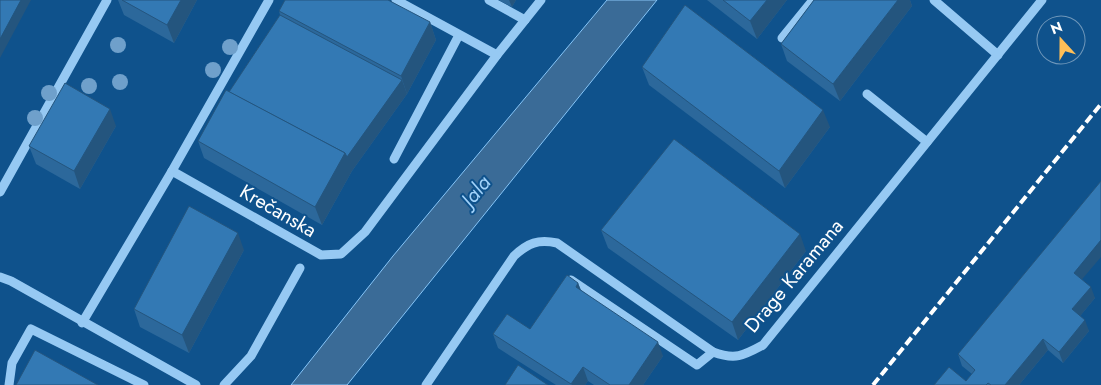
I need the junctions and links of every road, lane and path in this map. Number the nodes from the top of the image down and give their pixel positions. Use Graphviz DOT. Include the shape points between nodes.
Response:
graph roads {
  1 [pos="107,0"];
  2 [pos="269,0"];
  3 [pos="396,0"];
  4 [pos="489,0"];
  5 [pos="541,0"];
  6 [pos="813,0"];
  7 [pos="934,0"];
  8 [pos="1042,0"];
  9 [pos="525,20"];
  10 [pos="459,35"];
  11 [pos="782,38"];
  12 [pos="497,55"];
  13 [pos="998,55"];
  14 [pos="867,94"];
  15 [pos="927,142"];
  16 [pos="394,159"];
  17 [pos="172,171"];
  18 [pos="0,192"];
  19 [pos="300,268"];
  20 [pos="0,277"];
  21 [pos="561,286"];
  22 [pos="82,323"];
  23 [pos="713,352"];
  24 [pos="9,385"];
  25 [pos="144,385"];
  26 [pos="196,385"];
  27 [pos="224,385"];
  28 [pos="426,385"];
  1 -- 18 [label="street"];
  2 -- 17 [label="street"];
  3 -- 10 [label="street"];
  4 -- 9 [label="street"];
  5 -- 9 [label="street, Krečanska"];
  6 -- 11 [label="street"];
  7 -- 13 [label="street"];
  8 -- 13 [label="street, Drage Karamana"];
  9 -- 12 [label="street, Krečanska"];
  10 -- 12 [label="street"];
  10 -- 16 [label="street"];
  12 -- 17 [label="street, Krečanska" via="365,232 341,254 321,256"];
  13 -- 15 [label="street, Drage Karamana"];
  14 -- 15 [label="street"];
  15 -- 23 [label="street, Drage Karamana" via="763,345 745,355 728,358"];
  17 -- 22 [label="street"];
  19 -- 27 [label="street" via="251,356"];
  20 -- 22 [label="street"];
  21 -- 23 [label="street" via="567,278 697,365"];
  22 -- 26 [label="street"];
  23 -- 28 [label="street, Drage Karamana" via="557,243 542,240 528,244 514,256"];
  24 -- 25 [label="street" via="12,363 31,330"];
}
